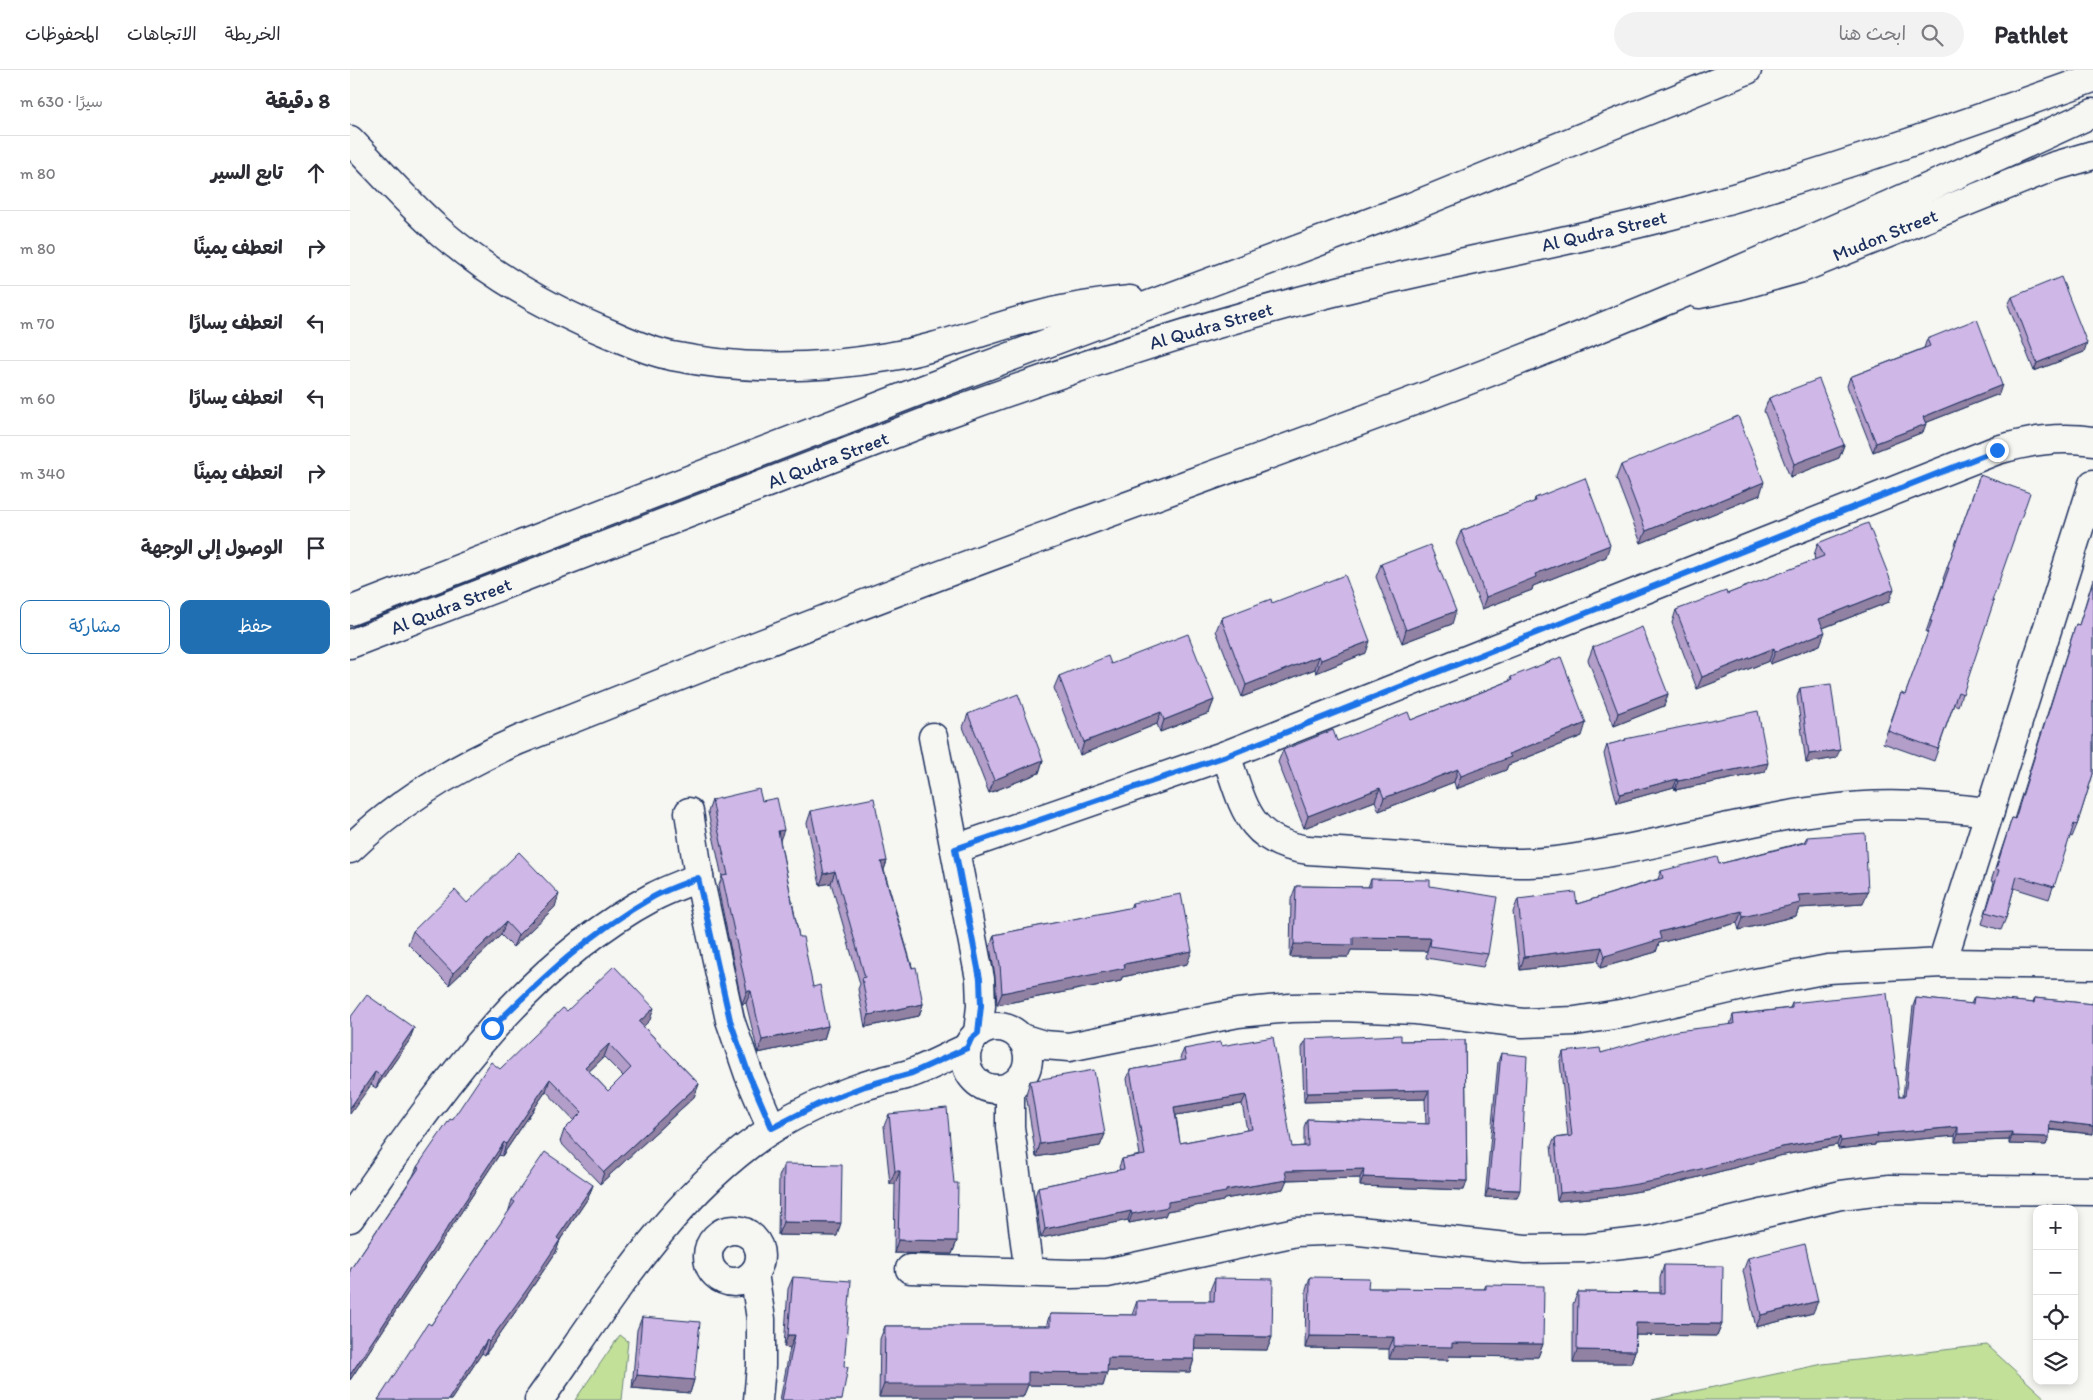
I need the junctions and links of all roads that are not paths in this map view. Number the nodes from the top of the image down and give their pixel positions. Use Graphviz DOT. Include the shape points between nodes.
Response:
graph roads {
  1 [pos="1747,70"];
  2 [pos="2093,78"];
  3 [pos="2093,113"];
  4 [pos="350,140"];
  5 [pos="2093,155"];
  6 [pos="1164,298"];
  7 [pos="1672,298"];
  8 [pos="2093,441"];
  9 [pos="2093,484"];
  10 [pos="350,611"];
  11 [pos="350,644"];
  12 [pos="933,737"];
  13 [pos="1226,756"];
  14 [pos="689,812"];
  15 [pos="1990,812"];
  16 [pos="350,849"];
  17 [pos="955,849"];
  18 [pos="698,878"];
  19 [pos="1942,963"];
  20 [pos="2093,965"];
  21 [pos="1069,1047"];
  22 [pos="995,1059"];
  23 [pos="772,1128"];
  24 [pos="2093,1191"];
  25 [pos="350,1218"];
  26 [pos="910,1269"];
  27 [pos="754,1273"];
  28 [pos="1029,1273"];
  29 [pos="539,1400"];
  30 [pos="758,1400"];
  1 -- 6 [label="street, Al Qudra Street" via="1411,208"];
  2 -- 11 [label="street, Al Qudra Street" via="1871,156 1732,199 1601,233 1331,293 1140,347 946,414"];
  3 -- 7 [label="street"];
  4 -- 6 [label="street" via="416,210 475,260 511,284 588,326 670,356 757,366 845,363 928,349 1055,311 1091,304"];
  5 -- 7 [label="street, Mudon Street" via="2052,168 1802,268 1738,286"];
  6 -- 10 [label="street, Al Qudra Street"];
  7 -- 16 [label="street" via="1425,397 870,602 512,743 431,784"];
  8 -- 13 [label="street" via="2051,438 1997,450"];
  9 -- 15 [label="street"];
  12 -- 17 [label="street"];
  13 -- 15 [label="street" via="1252,822 1267,837 1286,847 1308,850 1502,863 1554,861 1606,854 1833,808 1934,806"];
  13 -- 17 [label="street"];
  14 -- 18 [label="street"];
  15 -- 19 [label="street"];
  17 -- 22 [label="street" via="980,979 981,1006"];
  18 -- 23 [label="street" via="730,1020"];
  18 -- 25 [label="street" via="654,897 593,936 540,980 492,1028 442,1089"];
  19 -- 20 [label="street"];
  19 -- 21 [label="street" via="1801,973 1626,1013 1575,1021 1523,1023 1416,1010 1343,1006 1290,1008 1230,1014"];
  21 -- 22 [label="street"];
  21 -- 22 [label="street" via="1044,1045"];
  22 -- 23 [label="street" via="912,1073 865,1086"];
  22 -- 28 [label="street" via="1010,1127"];
  23 -- 29 [label="street" via="726,1163 680,1208 640,1258"];
  24 -- 28 [label="street" via="1890,1189 1840,1195 1648,1241 1586,1248 1525,1249 1350,1230 1296,1232 1107,1273"];
  26 -- 28 [label="street"];
  27 -- 30 [label="street" via="761,1319"];
}
